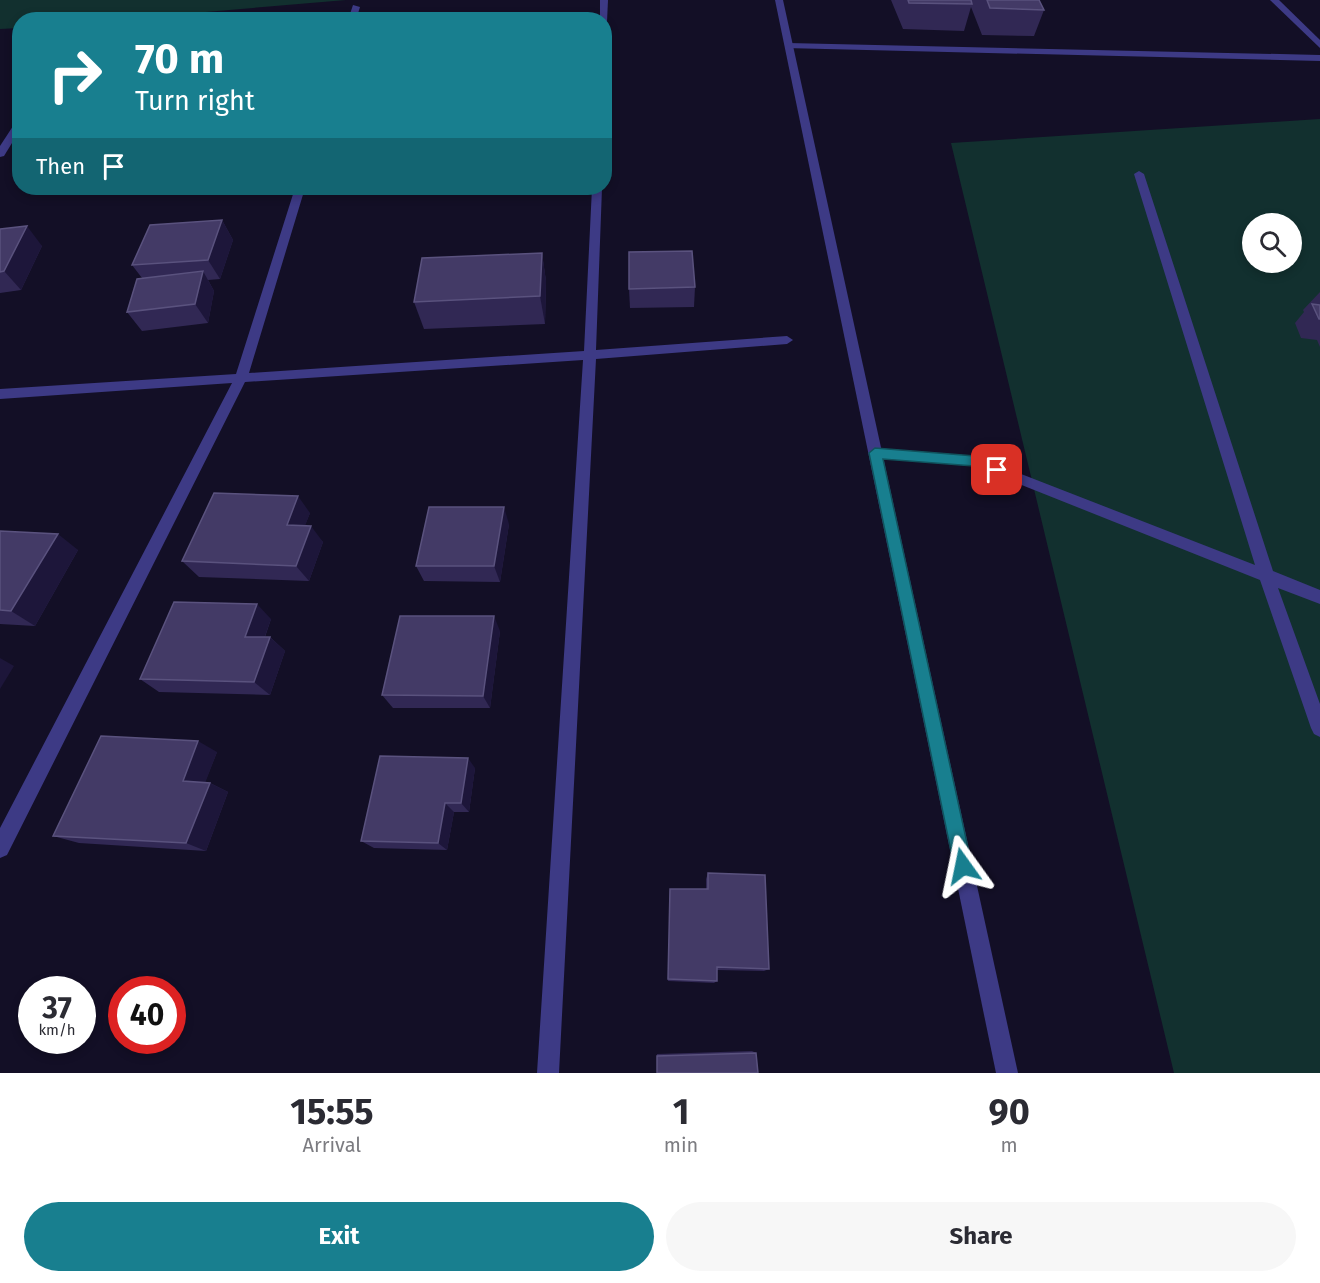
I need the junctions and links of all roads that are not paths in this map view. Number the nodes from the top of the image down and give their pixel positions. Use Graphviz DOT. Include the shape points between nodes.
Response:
graph roads {
  1 [pos="779,0"];
  2 [pos="1274,0"];
  3 [pos="356,7"];
  4 [pos="354,12"];
  5 [pos="1320,45"];
  6 [pos="788,46"];
  7 [pos="1320,58"];
  8 [pos="12,135"];
  9 [pos="0,154"];
  10 [pos="1139,174"];
  11 [pos="298,195"];
  12 [pos="597,195"];
  13 [pos="787,340"];
  14 [pos="590,356"];
  15 [pos="241,378"];
  16 [pos="0,394"];
  17 [pos="875,453"];
  18 [pos="1266,575"];
  19 [pos="1320,597"];
  20 [pos="1320,728"];
  21 [pos="0,848"];
  22 [pos="548,1073"];
  23 [pos="1007,1073"];
  1 -- 6 [label="street"];
  2 -- 5 [label="street"];
  3 -- 4 [label="street"];
  6 -- 7 [label="street"];
  6 -- 17 [label="street"];
  8 -- 9 [label="street"];
  10 -- 18 [label="street"];
  11 -- 15 [label="street"];
  12 -- 14 [label="street"];
  13 -- 14 [label="street"];
  14 -- 15 [label="street"];
  14 -- 22 [label="street"];
  15 -- 16 [label="street"];
  15 -- 21 [label="street"];
  17 -- 18 [label="street" via="975,461"];
  17 -- 23 [label="street"];
  18 -- 19 [label="street"];
  18 -- 20 [label="street"];
}
